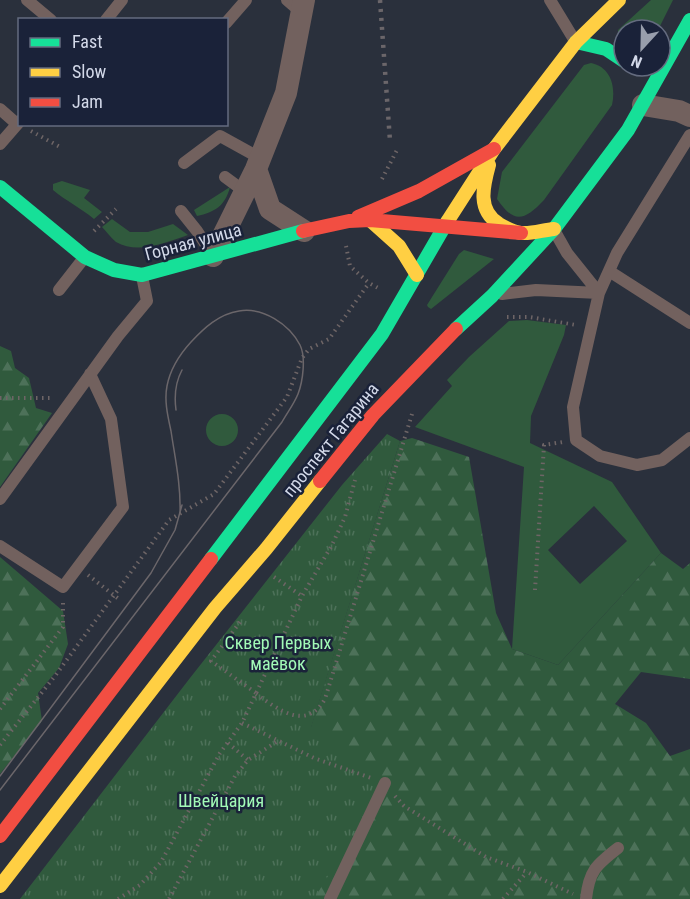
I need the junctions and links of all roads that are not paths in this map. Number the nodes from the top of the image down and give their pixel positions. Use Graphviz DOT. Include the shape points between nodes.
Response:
graph roads {
  1 [pos="27,0"];
  2 [pos="122,0"];
  3 [pos="246,0"];
  4 [pos="550,0"];
  5 [pos="620,0"];
  6 [pos="298,4"];
  7 [pos="49,18"];
  8 [pos="108,18"];
  9 [pos="690,20"];
  10 [pos="228,21"];
  11 [pos="576,42"];
  12 [pos="612,53"];
  13 [pos="634,78"];
  14 [pos="643,105"];
  15 [pos="0,109"];
  16 [pos="690,116"];
  17 [pos="18,122"];
  18 [pos="690,135"];
  19 [pos="0,144"];
  20 [pos="494,149"];
  21 [pos="258,163"];
  22 [pos="184,164"];
  23 [pos="225,177"];
  24 [pos="1,188"];
  25 [pos="244,191"];
  26 [pos="181,211"];
  27 [pos="370,220"];
  28 [pos="349,221"];
  29 [pos="444,227"];
  30 [pos="554,229"];
  31 [pos="304,231"];
  32 [pos="521,233"];
  33 [pos="213,256"];
  34 [pos="85,257"];
  35 [pos="609,272"];
  36 [pos="142,275"];
  37 [pos="417,275"];
  38 [pos="59,290"];
  39 [pos="599,292"];
  40 [pos="492,296"];
  41 [pos="690,322"];
  42 [pos="90,375"];
  43 [pos="690,438"];
  44 [pos="0,499"];
  45 [pos="0,546"];
  46 [pos="385,783"];
  47 [pos="0,836"];
  48 [pos="618,848"];
  49 [pos="0,886"];
  50 [pos="330,899"];
  51 [pos="584,899"];
  1 -- 7 [label="lane"];
  2 -- 8 [label="lane"];
  3 -- 10 [label="lane"];
  4 -- 11 [label="lane"];
  5 -- 11 [label="main road, проспект Гагарина"];
  6 -- 21 [label="street" via="286,93"];
  9 -- 14 [label="main road, проспект Гагарина"];
  11 -- 12 [label="main road"];
  11 -- 20 [label="main road, проспект Гагарина"];
  13 -- 14 [label="main road"];
  14 -- 16 [label="street"];
  14 -- 30 [label="main road, проспект Гагарина"];
  15 -- 17 [label="lane"];
  17 -- 19 [label="lane"];
  18 -- 35 [label="lane"];
  20 -- 28 [label="main road, Горная улица" via="419,191"];
  20 -- 29 [label="main road, проспект Гагарина"];
  20 -- 32 [label="main road, проспект Гагарина" via="483,185 484,209 493,221"];
  21 -- 22 [label="lane" via="220,136"];
  21 -- 25 [label="street"];
  21 -- 31 [label="street" via="270,209"];
  23 -- 25 [label="lane"];
  24 -- 34 [label="main road, Горная улица"];
  25 -- 33 [label="street"];
  26 -- 33 [label="lane"];
  27 -- 28 [label="main road, Горная улица"];
  27 -- 29 [label="main road, Горная улица"];
  27 -- 37 [label="main road" via="399,246"];
  28 -- 31 [label="main road, Горная улица"];
  29 -- 32 [label="main road, Горная улица"];
  29 -- 37 [label="main road, проспект Гагарина"];
  30 -- 32 [label="main road, Горная улица"];
  30 -- 39 [label="lane" via="567,253"];
  30 -- 40 [label="main road, проспект Гагарина"];
  31 -- 33 [label="main road, Горная улица"];
  33 -- 36 [label="main road, Горная улица"];
  34 -- 36 [label="main road, Горная улица" via="114,270"];
  34 -- 38 [label="lane"];
  35 -- 39 [label="lane"];
  35 -- 41 [label="lane"];
  36 -- 42 [label="lane" via="147,301"];
  37 -- 47 [label="main road, проспект Гагарина" via="354,373"];
  39 -- 40 [label="lane" via="536,290"];
  39 -- 43 [label="lane" via="573,407 576,440 600,456 637,465 662,460"];
  40 -- 49 [label="main road, проспект Гагарина" via="373,415 215,608"];
  42 -- 44 [label="lane"];
  42 -- 45 [label="lane" via="111,419 123,507 63,587"];
  46 -- 50 [label="lane"];
  48 -- 51 [label="lane" via="600,862 588,880"];
}
